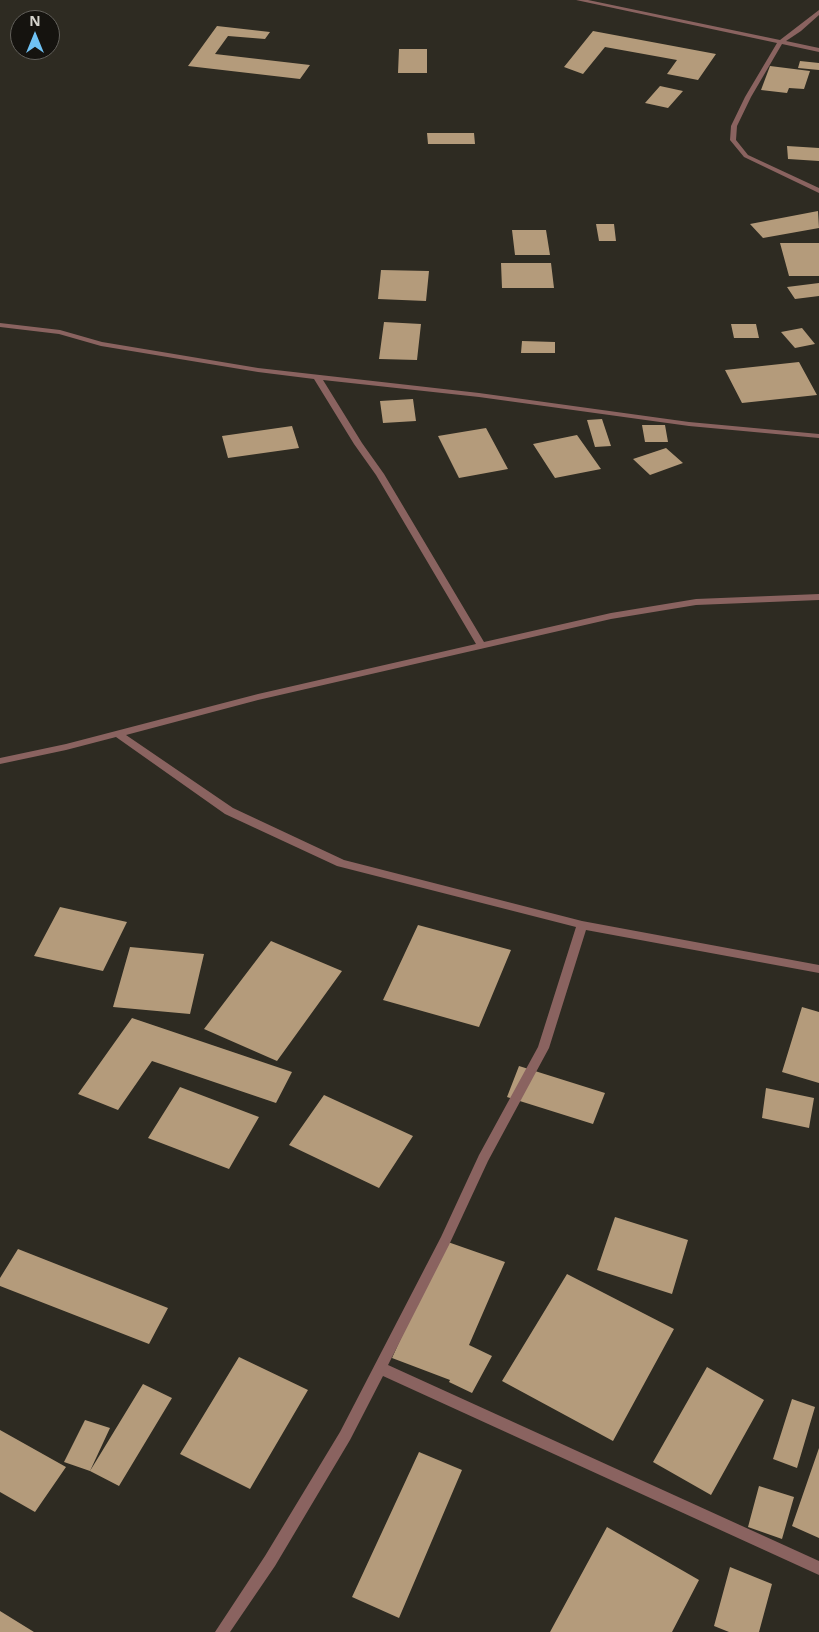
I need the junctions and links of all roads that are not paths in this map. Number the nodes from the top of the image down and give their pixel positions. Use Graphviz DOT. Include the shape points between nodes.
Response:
graph roads {
  1 [pos="579,0"];
  2 [pos="819,12"];
  3 [pos="780,43"];
  4 [pos="819,50"];
  5 [pos="819,191"];
  6 [pos="0,325"];
  7 [pos="317,377"];
  8 [pos="819,436"];
  9 [pos="819,597"];
  10 [pos="481,644"];
  11 [pos="117,733"];
  12 [pos="0,761"];
  13 [pos="582,925"];
  14 [pos="819,969"];
  15 [pos="380,1368"];
  16 [pos="819,1568"];
  17 [pos="222,1632"];
  1 -- 3 [label="street"];
  2 -- 3 [label="street"];
  3 -- 4 [label="street"];
  3 -- 5 [label="street" via="748,97 734,126 733,140 746,156"];
  6 -- 7 [label="street" via="60,332 101,344 206,362"];
  7 -- 8 [label="street" via="689,424"];
  7 -- 10 [label="street" via="380,474"];
  9 -- 10 [label="street" via="696,602 611,616"];
  10 -- 11 [label="street"];
  11 -- 12 [label="street"];
  11 -- 13 [label="street" via="229,811 341,863"];
  13 -- 14 [label="street"];
  13 -- 15 [label="street" via="544,1048 483,1159"];
  15 -- 16 [label="street"];
  15 -- 17 [label="street" via="345,1436 270,1561"];
}
